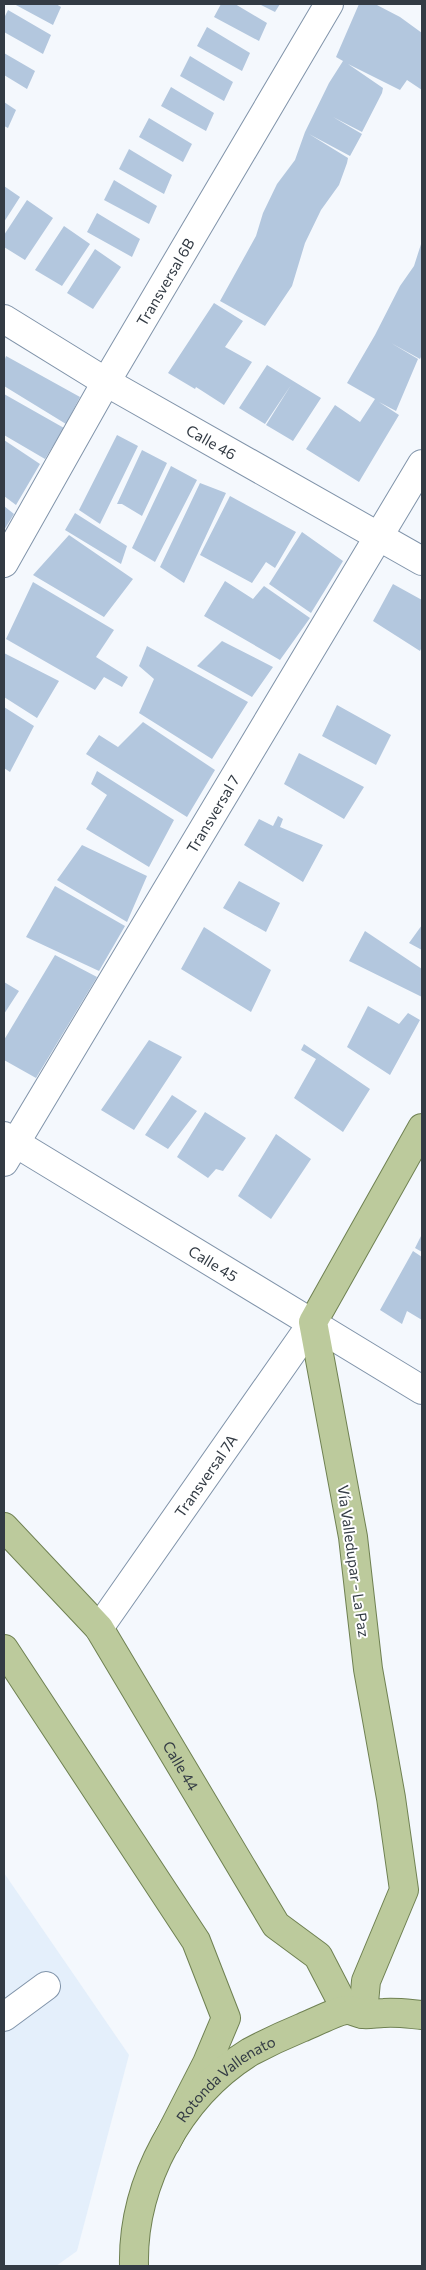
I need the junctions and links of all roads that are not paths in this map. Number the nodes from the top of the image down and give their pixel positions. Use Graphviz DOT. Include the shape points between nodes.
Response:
graph roads {
  1 [pos="329,4"];
  2 [pos="4,318"];
  3 [pos="106,382"];
  4 [pos="422,464"];
  5 [pos="380,536"];
  6 [pos="422,561"];
  7 [pos="4,563"];
  8 [pos="422,1128"];
  9 [pos="7,1147"];
  10 [pos="313,1322"];
  11 [pos="422,1390"];
  12 [pos="4,1527"];
  13 [pos="99,1628"];
  14 [pos="4,1649"];
  15 [pos="46,1986"];
  16 [pos="355,2012"];
  17 [pos="422,2016"];
  18 [pos="4,2017"];
  19 [pos="166,2143"];
  20 [pos="136,2229"];
  21 [pos="119,2266"];
  22 [pos="134,2266"];
  1 -- 3 [label="street, Transversal 6B"];
  2 -- 3 [label="street, Calle 46"];
  3 -- 5 [label="street, Calle 46"];
  3 -- 7 [label="street, Transversal 6B"];
  4 -- 5 [label="street, Transversal 7"];
  5 -- 6 [label="street, Calle 46"];
  5 -- 9 [label="street, Transversal 7"];
  8 -- 10 [label="main road"];
  9 -- 10 [label="street, Calle 45"];
  10 -- 11 [label="street, Calle 45"];
  10 -- 13 [label="street, Transversal 7A"];
  10 -- 16 [label="main road, Vía Valledupar - La Paz" via="353,1537 368,1669 404,1890"];
  12 -- 13 [label="main road, Calle 44"];
  13 -- 16 [label="main road, Calle 44" via="276,1925 318,1956"];
  14 -- 19 [label="main road" via="196,1941 226,2018 207,2064"];
  15 -- 18 [label="street"];
  16 -- 17 [label="main road, Rotonda Vallenato"];
  16 -- 19 [label="main road, Rotonda Vallenato" via="276,2038 249,2053 202,2093"];
  19 -- 20 [label="main road, Rotonda Vallenato" via="145,2192"];
  20 -- 21 [label="main road"];
  20 -- 22 [label="main road, Rotonda Vallenato"];
}
